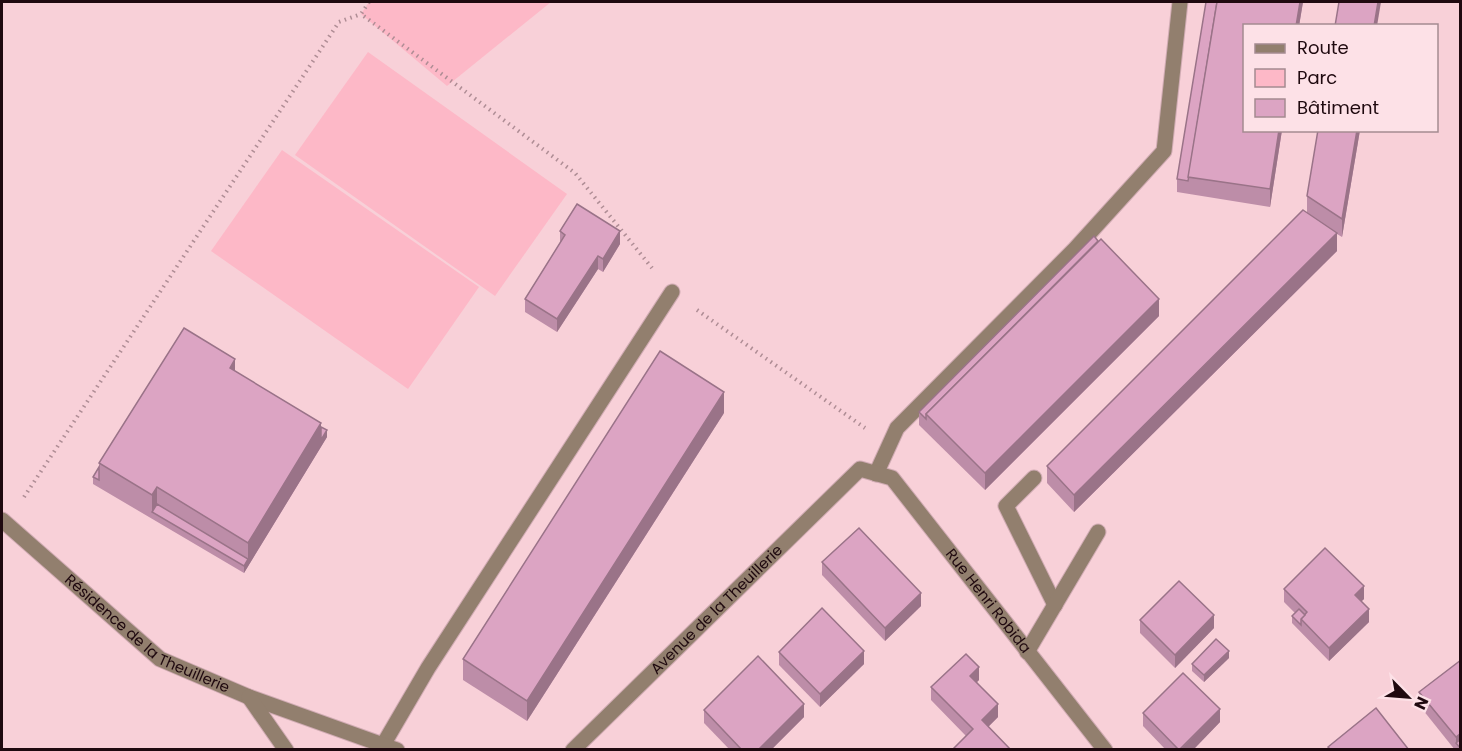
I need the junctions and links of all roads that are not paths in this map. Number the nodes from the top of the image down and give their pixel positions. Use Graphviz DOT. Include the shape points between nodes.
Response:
graph roads {
  1 [pos="1180,2"];
  2 [pos="672,292"];
  3 [pos="860,469"];
  4 [pos="876,474"];
  5 [pos="1034,478"];
  6 [pos="4,522"];
  7 [pos="1098,532"];
  8 [pos="1055,604"];
  9 [pos="1027,652"];
  10 [pos="249,697"];
  11 [pos="390,747"];
  12 [pos="286,750"];
  13 [pos="573,750"];
  14 [pos="1105,750"];
  1 -- 4 [label="street" via="1164,151 1075,249 897,428"];
  2 -- 11 [label="street" via="435,658"];
  3 -- 4 [label="street, Rue Henri Robida"];
  3 -- 13 [label="street, Avenue de la Theuillerie"];
  4 -- 9 [label="street, Rue Henri Robida" via="892,478"];
  5 -- 8 [label="street" via="1006,506"];
  6 -- 10 [label="street, Résidence de la Theuillerie" via="160,659"];
  7 -- 8 [label="street"];
  8 -- 9 [label="street"];
  9 -- 14 [label="street, Rue Henri Robida"];
  10 -- 11 [label="street"];
  10 -- 12 [label="street, Résidence de la Theuillerie"];
}
